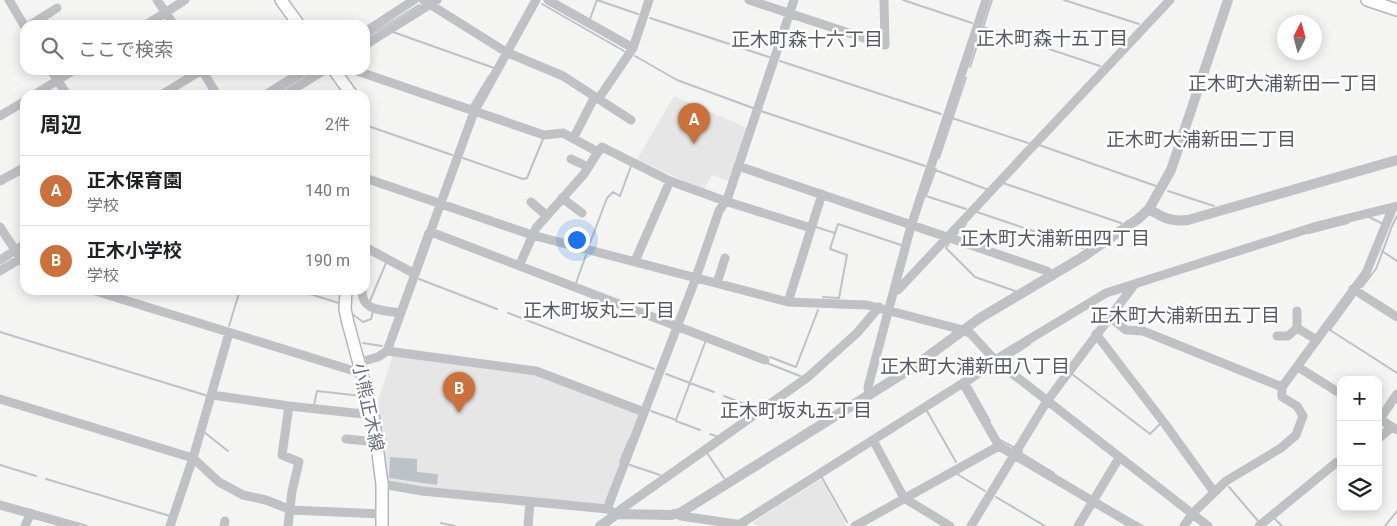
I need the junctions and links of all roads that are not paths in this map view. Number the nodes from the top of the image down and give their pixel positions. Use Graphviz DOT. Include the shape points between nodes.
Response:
graph roads {
  1 [pos="9,0"];
  2 [pos="157,0"];
  3 [pos="185,0"];
  4 [pos="281,0"];
  5 [pos="414,0"];
  6 [pos="536,0"];
  7 [pos="548,0"];
  8 [pos="650,0"];
  9 [pos="749,0"];
  10 [pos="794,0"];
  11 [pos="884,0"];
  12 [pos="986,0"];
  13 [pos="1170,0"];
  14 [pos="1228,0"];
  15 [pos="1367,0"];
  16 [pos="429,2"];
  17 [pos="57,8"];
  18 [pos="1397,10"];
  19 [pos="166,13"];
  20 [pos="790,13"];
  21 [pos="21,20"];
  22 [pos="38,20"];
  23 [pos="154,20"];
  24 [pos="171,20"];
  25 [pos="295,20"];
  26 [pos="370,29"];
  27 [pos="370,42"];
  28 [pos="632,48"];
  29 [pos="506,52"];
  30 [pos="54,75"];
  31 [pos="66,75"];
  32 [pos="194,75"];
  33 [pos="205,75"];
  34 [pos="297,75"];
  35 [pos="318,75"];
  36 [pos="338,75"];
  37 [pos="368,75"];
  38 [pos="58,80"];
  39 [pos="42,90"];
  40 [pos="64,90"];
  41 [pos="169,90"];
  42 [pos="214,90"];
  43 [pos="273,90"];
  44 [pos="292,90"];
  45 [pos="348,90"];
  46 [pos="597,98"];
  47 [pos="20,103"];
  48 [pos="2,112"];
  49 [pos="474,112"];
  50 [pos="631,120"];
  51 [pos="574,137"];
  52 [pos="598,152"];
  53 [pos="571,159"];
  54 [pos="1397,160"];
  55 [pos="588,166"];
  56 [pos="738,166"];
  57 [pos="20,170"];
  58 [pos="370,180"];
  59 [pos="0,181"];
  60 [pos="670,181"];
  61 [pos="822,194"];
  62 [pos="562,198"];
  63 [pos="725,201"];
  64 [pos="531,202"];
  65 [pos="442,204"];
  66 [pos="1395,207"];
  67 [pos="1149,209"];
  68 [pos="582,213"];
  69 [pos="547,216"];
  70 [pos="911,226"];
  71 [pos="0,227"];
  72 [pos="811,228"];
  73 [pos="431,232"];
  74 [pos="532,235"];
  75 [pos="947,238"];
  76 [pos="370,250"];
  77 [pos="20,256"];
  78 [pos="20,257"];
  79 [pos="20,258"];
  80 [pos="725,258"];
  81 [pos="0,260"];
  82 [pos="635,262"];
  83 [pos="519,266"];
  84 [pos="0,271"];
  85 [pos="415,274"];
  86 [pos="1052,276"];
  87 [pos="696,277"];
  88 [pos="717,283"];
  89 [pos="1134,285"];
  90 [pos="1353,289"];
  91 [pos="894,291"];
  92 [pos="108,295"];
  93 [pos="346,295"];
  94 [pos="362,295"];
  95 [pos="788,302"];
  96 [pos="879,307"];
  97 [pos="889,310"];
  98 [pos="1297,311"];
  99 [pos="401,313"];
  100 [pos="1109,317"];
  101 [pos="1397,317"];
  102 [pos="678,327"];
  103 [pos="1297,328"];
  104 [pos="963,330"];
  105 [pos="229,333"];
  106 [pos="1096,334"];
  107 [pos="1277,336"];
  108 [pos="1317,340"];
  109 [pos="387,351"];
  110 [pos="765,360"];
  111 [pos="995,360"];
  112 [pos="360,362"];
  113 [pos="1298,367"];
  114 [pos="364,374"];
  115 [pos="963,383"];
  116 [pos="1282,387"];
  117 [pos="1337,391"];
  118 [pos="869,394"];
  119 [pos="1397,394"];
  120 [pos="212,395"];
  121 [pos="0,399"];
  122 [pos="1047,401"];
  123 [pos="289,406"];
  124 [pos="644,412"];
  125 [pos="1382,415"];
  126 [pos="373,416"];
  127 [pos="1382,421"];
  128 [pos="1394,428"];
  129 [pos="1382,437"];
  130 [pos="346,439"];
  131 [pos="873,440"];
  132 [pos="377,442"];
  133 [pos="999,446"];
  134 [pos="1015,454"];
  135 [pos="193,458"];
  136 [pos="1119,458"];
  137 [pos="1337,462"];
  138 [pos="382,484"];
  139 [pos="1214,492"];
  140 [pos="904,498"];
  141 [pos="1093,500"];
  142 [pos="530,502"];
  143 [pos="0,505"];
  144 [pos="607,509"];
  145 [pos="291,510"];
  146 [pos="31,513"];
  147 [pos="680,513"];
  148 [pos="617,514"];
  149 [pos="1192,514"];
  150 [pos="382,520"];
  151 [pos="741,525"];
  152 [pos="25,526"];
  153 [pos="75,526"];
  154 [pos="170,526"];
  155 [pos="288,526"];
  156 [pos="528,526"];
  157 [pos="600,526"];
  158 [pos="855,526"];
  159 [pos="950,526"];
  160 [pos="971,526"];
  161 [pos="1078,526"];
  162 [pos="1135,526"];
  163 [pos="1184,526"];
  164 [pos="1208,526"];
  165 [pos="1259,526"];
  1 -- 21 [label="street"];
  2 -- 19 [label="street"];
  3 -- 19 [label="street"];
  4 -- 25 [label="main road"];
  5 -- 26 [label="street"];
  6 -- 29 [label="street"];
  7 -- 28 [label="street"];
  8 -- 28 [label="street"];
  9 -- 20 [label="street"];
  10 -- 20 [label="street"];
  11 -- 20 [label="street" via="885,45"];
  12 -- 70 [label="street"];
  13 -- 75 [label="street"];
  14 -- 67 [label="street" via="1171,170"];
  15 -- 18 [label="main road"];
  16 -- 27 [label="street"];
  16 -- 29 [label="street"];
  17 -- 22 [label="street"];
  19 -- 23 [label="street"];
  19 -- 24 [label="street"];
  20 -- 56 [label="street"];
  28 -- 46 [label="street"];
  29 -- 46 [label="street" via="563,76"];
  29 -- 49 [label="street"];
  30 -- 38 [label="street"];
  31 -- 38 [label="street"];
  32 -- 41 [label="street"];
  33 -- 42 [label="street"];
  34 -- 43 [label="street"];
  35 -- 44 [label="street"];
  36 -- 45 [label="main road"];
  37 -- 49 [label="street"];
  38 -- 39 [label="street"];
  38 -- 40 [label="street"];
  46 -- 50 [label="street"];
  46 -- 51 [label="street"];
  47 -- 48 [label="street"];
  49 -- 51 [label="street" via="544,135 563,133"];
  49 -- 65 [label="street"];
  51 -- 52 [label="street"];
  52 -- 55 [label="street"];
  52 -- 60 [label="street" via="602,148"];
  53 -- 55 [label="street"];
  54 -- 67 [label="street" via="1188,220 1174,222"];
  55 -- 62 [label="street"];
  56 -- 61 [label="street"];
  56 -- 63 [label="street"];
  57 -- 59 [label="street"];
  58 -- 65 [label="street"];
  60 -- 63 [label="street"];
  60 -- 82 [label="street"];
  61 -- 70 [label="street"];
  61 -- 72 [label="street"];
  62 -- 68 [label="street"];
  62 -- 69 [label="street"];
  63 -- 72 [label="street"];
  63 -- 87 [label="street" via="718,230"];
  64 -- 69 [label="street"];
  65 -- 73 [label="street"];
  65 -- 74 [label="street"];
  66 -- 89 [label="street" via="1308,229"];
  66 -- 90 [label="street" via="1371,263"];
  67 -- 86 [label="street" via="1127,229"];
  69 -- 74 [label="street"];
  70 -- 75 [label="street"];
  70 -- 91 [label="street"];
  71 -- 77 [label="street"];
  72 -- 95 [label="street"];
  73 -- 83 [label="street"];
  73 -- 85 [label="street"];
  74 -- 82 [label="street"];
  74 -- 83 [label="street"];
  75 -- 86 [label="street" via="1047,271"];
  75 -- 91 [label="street"];
  76 -- 85 [label="street"];
  78 -- 81 [label="street"];
  79 -- 84 [label="street"];
  80 -- 88 [label="street"];
  82 -- 87 [label="street"];
  83 -- 102 [label="street"];
  85 -- 99 [label="street"];
  86 -- 104 [label="street"];
  87 -- 88 [label="street"];
  87 -- 102 [label="street"];
  88 -- 95 [label="street"];
  89 -- 100 [label="street"];
  89 -- 111 [label="street" via="1106,293"];
  90 -- 101 [label="street"];
  90 -- 108 [label="street"];
  91 -- 97 [label="street"];
  92 -- 105 [label="street"];
  93 -- 112 [label="main road, 小熊正木線" via="345,309"];
  94 -- 99 [label="street" via="366,305"];
  95 -- 96 [label="street"];
  96 -- 97 [label="street"];
  96 -- 148 [label="street" via="857,333 808,378"];
  97 -- 104 [label="street"];
  97 -- 118 [label="street" via="868,387"];
  98 -- 103 [label="street"];
  99 -- 109 [label="street"];
  100 -- 106 [label="street"];
  100 -- 116 [label="street" via="1126,330 1143,331"];
  102 -- 110 [label="street"];
  102 -- 124 [label="street"];
  103 -- 107 [label="street" via="1288,336"];
  103 -- 108 [label="street"];
  104 -- 111 [label="street" via="971,334"];
  104 -- 118 [label="street" via="912,368"];
  105 -- 114 [label="street"];
  105 -- 120 [label="street"];
  106 -- 122 [label="street"];
  106 -- 139 [label="street"];
  108 -- 113 [label="street"];
  109 -- 112 [label="street"];
  109 -- 124 [label="street" via="536,371"];
  111 -- 115 [label="street"];
  111 -- 122 [label="street"];
  112 -- 114 [label="main road, 小熊正木線"];
  113 -- 116 [label="street"];
  113 -- 117 [label="street"];
  114 -- 126 [label="main road, 小熊正木線"];
  115 -- 131 [label="street"];
  115 -- 133 [label="street"];
  116 -- 139 [label="street" via="1282,396 1297,406 1303,416 1296,436 1238,472"];
  118 -- 147 [label="street"];
  119 -- 125 [label="street"];
  120 -- 123 [label="street"];
  120 -- 135 [label="street"];
  121 -- 135 [label="street"];
  122 -- 134 [label="street"];
  122 -- 136 [label="street"];
  123 -- 126 [label="street"];
  123 -- 145 [label="street" via="282,455 299,462"];
  124 -- 144 [label="street"];
  126 -- 132 [label="main road, 小熊正木線"];
  127 -- 128 [label="street"];
  128 -- 129 [label="street"];
  130 -- 132 [label="street"];
  131 -- 140 [label="street"];
  131 -- 151 [label="street"];
  132 -- 138 [label="main road, 小熊正木線"];
  133 -- 134 [label="street"];
  133 -- 140 [label="street"];
  134 -- 141 [label="street"];
  134 -- 160 [label="street"];
  135 -- 145 [label="street" via="233,491"];
  135 -- 154 [label="street"];
  136 -- 141 [label="street"];
  136 -- 149 [label="street"];
  137 -- 165 [label="street"];
  138 -- 142 [label="street"];
  138 -- 150 [label="main road, 小熊正木線"];
  139 -- 149 [label="street"];
  140 -- 158 [label="street"];
  140 -- 159 [label="street"];
  141 -- 161 [label="street"];
  141 -- 162 [label="street"];
  142 -- 144 [label="street"];
  142 -- 156 [label="street"];
  143 -- 146 [label="street"];
  144 -- 148 [label="street"];
  145 -- 150 [label="street"];
  145 -- 155 [label="street"];
  146 -- 152 [label="street"];
  146 -- 153 [label="street"];
  147 -- 148 [label="street"];
  147 -- 151 [label="street" via="681,516"];
  148 -- 157 [label="street"];
  149 -- 163 [label="street"];
  149 -- 164 [label="street"];
}
